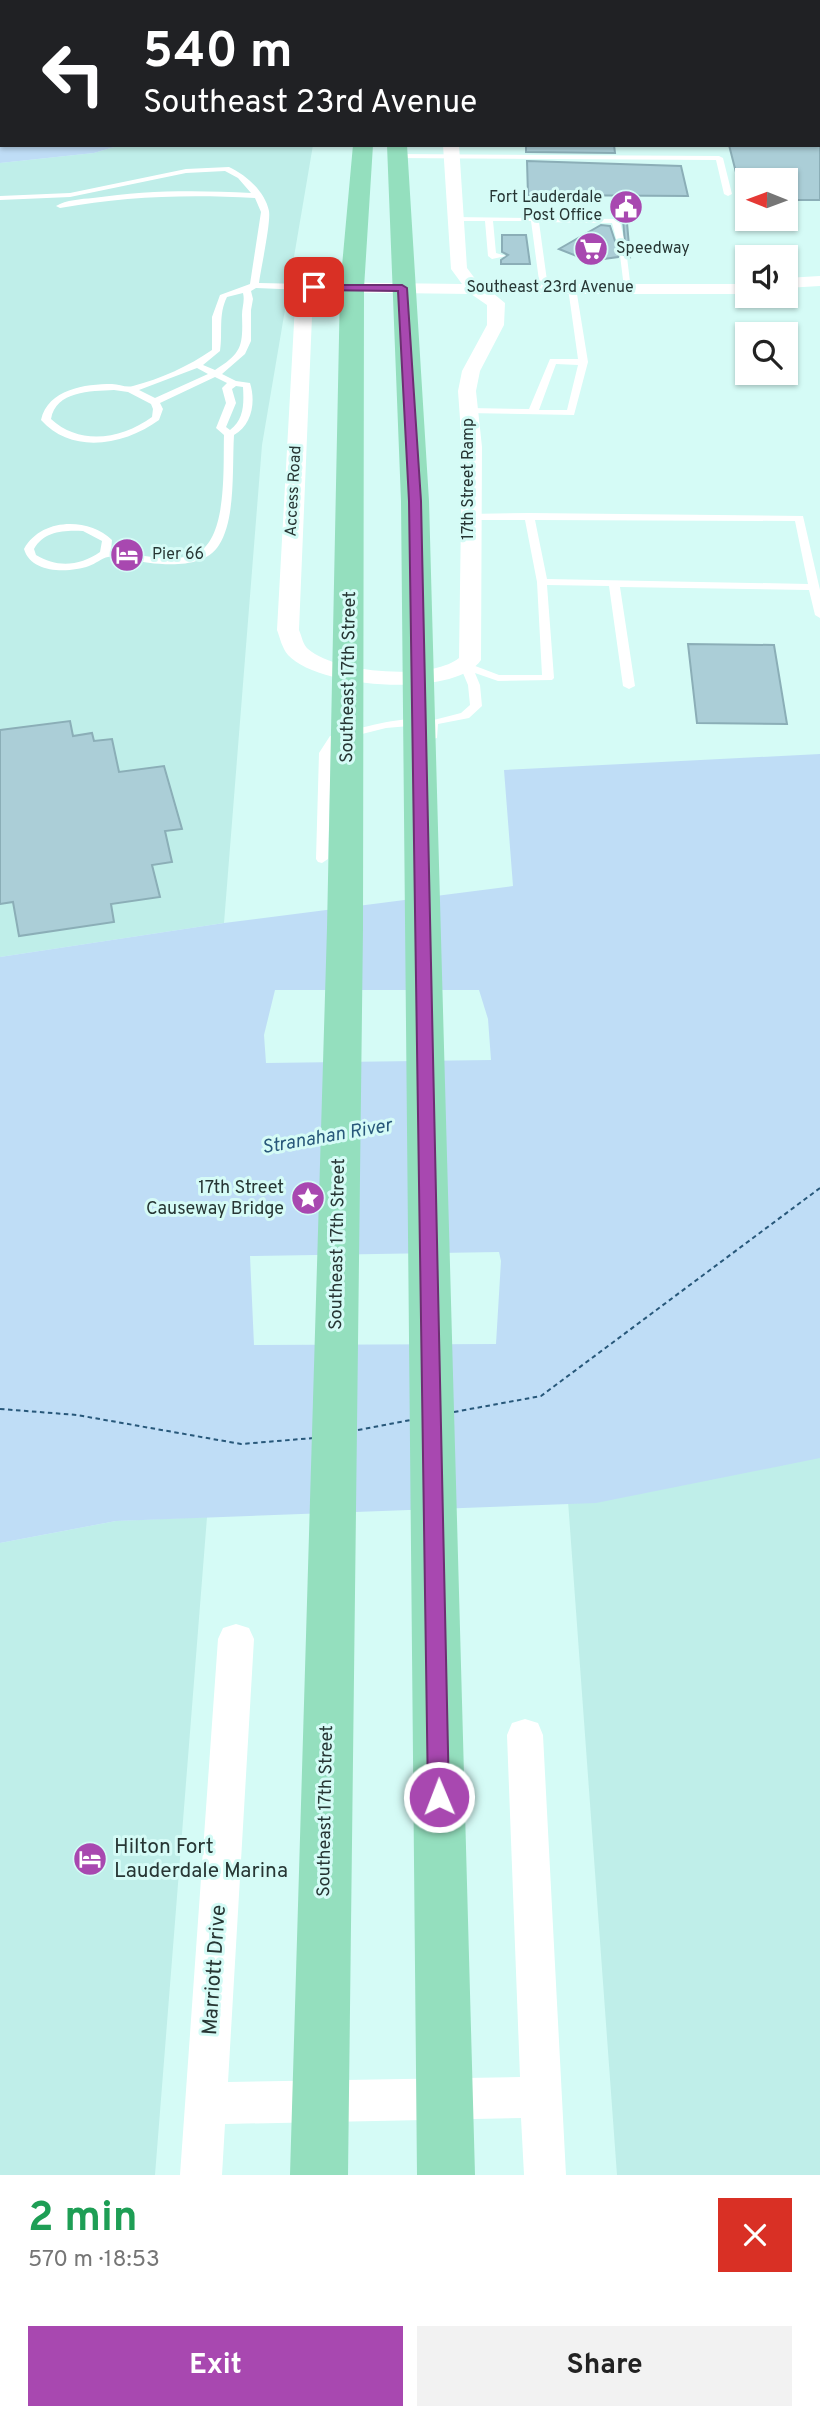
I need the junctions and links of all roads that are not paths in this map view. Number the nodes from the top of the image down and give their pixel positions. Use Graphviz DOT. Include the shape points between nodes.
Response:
graph roads {
  1 [pos="363,147"];
  2 [pos="398,151"];
  3 [pos="451,151"];
  4 [pos="728,194"];
  5 [pos="258,196"];
  6 [pos="0,198"];
  7 [pos="60,206"];
  8 [pos="455,219"];
  9 [pos="489,219"];
  10 [pos="535,219"];
  11 [pos="620,240"];
  12 [pos="491,244"];
  13 [pos="528,244"];
  14 [pos="538,244"];
  15 [pos="502,245"];
  16 [pos="502,256"];
  17 [pos="529,256"];
  18 [pos="540,256"];
  19 [pos="623,257"];
  20 [pos="820,281"];
  21 [pos="798,283"];
  22 [pos="305,286"];
  23 [pos="250,288"];
  24 [pos="352,288"];
  25 [pos="402,288"];
  26 [pos="474,288"];
  27 [pos="544,288"];
  28 [pos="572,288"];
  29 [pos="628,288"];
  30 [pos="735,289"];
  31 [pos="798,293"];
  32 [pos="820,295"];
  33 [pos="583,362"];
  34 [pos="197,365"];
  35 [pos="216,372"];
  36 [pos="234,383"];
  37 [pos="131,390"];
  38 [pos="155,401"];
  39 [pos="469,411"];
  40 [pos="533,412"];
  41 [pos="229,434"];
  42 [pos="529,516"];
  43 [pos="468,517"];
  44 [pos="105,553"];
  45 [pos="542,582"];
  46 [pos="614,584"];
  47 [pos="812,587"];
  48 [pos="820,615"];
  49 [pos="466,666"];
  50 [pos="629,686"];
  51 [pos="432,722"];
  52 [pos="433,748"];
  53 [pos="321,859"];
  54 [pos="236,1639"];
  55 [pos="525,1735"];
  56 [pos="541,2097"];
  57 [pos="206,2103"];
  58 [pos="201,2175"];
  59 [pos="318,2175"];
  60 [pos="446,2175"];
  61 [pos="545,2175"];
  1 -- 24 [label="main road, Southeast 17th Street"];
  2 -- 3 [label="lane"];
  2 -- 25 [label="main road"];
  3 -- 4 [label="lane" via="719,158"];
  3 -- 8 [label="street, 17th Street Ramp"];
  5 -- 6 [label="lane" via="241,176 206,168 70,195"];
  5 -- 7 [label="lane" via="152,194"];
  5 -- 23 [label="lane" via="265,212"];
  8 -- 9 [label="lane"];
  8 -- 26 [label="street, 17th Street Ramp" via="459,269"];
  9 -- 10 [label="lane"];
  9 -- 12 [label="lane"];
  10 -- 11 [label="lane" via="605,218 616,221"];
  10 -- 14 [label="lane"];
  12 -- 15 [label="lane"];
  12 -- 16 [label="lane" via="492,256"];
  13 -- 14 [label="lane"];
  14 -- 18 [label="lane"];
  17 -- 18 [label="lane"];
  18 -- 27 [label="lane"];
  19 -- 29 [label="lane"];
  20 -- 21 [label="street"];
  22 -- 23 [label="lane"];
  22 -- 24 [label="street"];
  22 -- 49 [label="street, Access Road" via="288,630 296,652 327,669 382,676 431,678"];
  23 -- 34 [label="lane" via="224,295 214,313 216,351"];
  23 -- 35 [label="lane" via="244,349 235,363"];
  24 -- 25 [label="street, Southeast 23rd Avenue"];
  24 -- 59 [label="main road, Southeast 17th Street" via="352,501"];
  25 -- 26 [label="street, Southeast 23rd Avenue"];
  25 -- 60 [label="main road" via="415,501"];
  26 -- 27 [label="street, Southeast 23rd Avenue"];
  26 -- 39 [label="street, 17th Street Ramp" via="495,303 497,310 495,332 468,381"];
  27 -- 28 [label="street, Southeast 23rd Avenue"];
  28 -- 29 [label="street, Southeast 23rd Avenue"];
  28 -- 33 [label="lane"];
  29 -- 30 [label="street, Southeast 23rd Avenue"];
  31 -- 32 [label="street"];
  33 -- 40 [label="lane" via="553,361"];
  33 -- 40 [label="lane" via="571,413"];
  34 -- 35 [label="lane"];
  34 -- 37 [label="lane"];
  35 -- 36 [label="lane"];
  35 -- 38 [label="lane"];
  36 -- 41 [label="lane" via="227,388 231,403 221,428"];
  36 -- 41 [label="lane" via="247,385 249,398 246,419 238,431"];
  37 -- 38 [label="lane"];
  37 -- 38 [label="lane" via="96,388 71,393 52,403 46,420 64,434 117,437 156,418"];
  39 -- 40 [label="lane"];
  39 -- 43 [label="street, 17th Street Ramp"];
  41 -- 44 [label="lane" via="223,533 213,550 176,563"];
  42 -- 43 [label="lane"];
  42 -- 45 [label="lane"];
  42 -- 47 [label="lane" via="799,517"];
  43 -- 49 [label="street, 17th Street Ramp" via="470,660"];
  44 -- 44 [label="lane" via="107,540 83,528 47,532 29,549 38,561 61,567 87,564"];
  45 -- 46 [label="lane"];
  45 -- 49 [label="lane" via="548,678 498,678"];
  46 -- 47 [label="lane"];
  46 -- 50 [label="lane"];
  47 -- 48 [label="lane"];
  49 -- 51 [label="lane" via="476,706 465,716"];
  51 -- 52 [label="lane"];
  51 -- 53 [label="lane" via="386,725 334,738 325,753"];
  54 -- 57 [label="street, Marriott Drive"];
  55 -- 56 [label="street"];
  56 -- 57 [label="street"];
  56 -- 61 [label="street"];
  57 -- 58 [label="street, Marriott Drive"];
}
